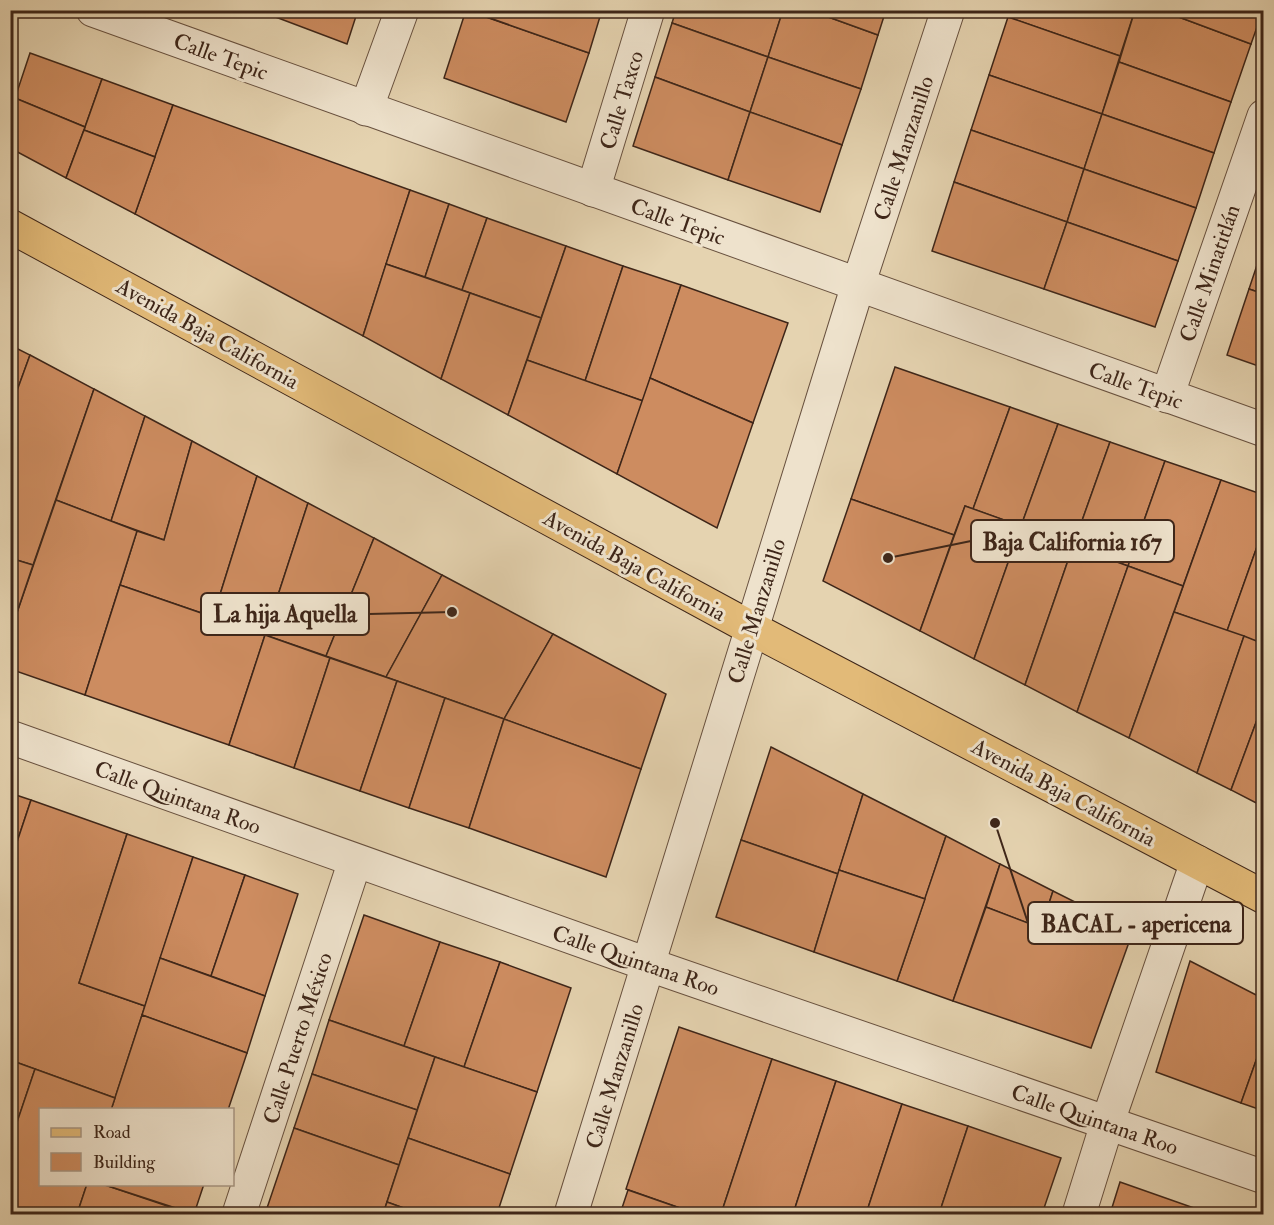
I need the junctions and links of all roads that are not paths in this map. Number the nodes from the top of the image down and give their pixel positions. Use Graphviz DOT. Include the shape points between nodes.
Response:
graph roads {
  1 [pos="93,10"];
  2 [pos="402,10"];
  3 [pos="648,10"];
  4 [pos="948,10"];
  5 [pos="366,109"];
  6 [pos="1263,116"];
  7 [pos="593,190"];
  8 [pos="10,226"];
  9 [pos="858,285"];
  10 [pos="1167,396"];
  11 [pos="1263,430"];
  12 [pos="751,628"];
  13 [pos="10,737"];
  14 [pos="355,861"];
  15 [pos="1197,862"];
  16 [pos="1263,897"];
  17 [pos="648,964"];
  18 [pos="1107,1124"];
  19 [pos="1263,1177"];
  20 [pos="239,1215"];
  21 [pos="572,1215"];
  22 [pos="1079,1215"];
  1 -- 5 [label="street, Calle Tepic"];
  2 -- 5 [label="street"];
  3 -- 7 [label="street, Calle Taxco"];
  4 -- 9 [label="street, Calle Manzanillo"];
  5 -- 7 [label="street, Calle Tepic"];
  6 -- 10 [label="street, Calle Minatitlán"];
  7 -- 9 [label="street, Calle Tepic"];
  8 -- 12 [label="main road, Avenida Baja California"];
  9 -- 10 [label="street, Calle Tepic"];
  9 -- 12 [label="street, Calle Manzanillo"];
  10 -- 11 [label="street, Calle Tepic"];
  12 -- 15 [label="main road, Avenida Baja California"];
  12 -- 17 [label="street, Calle Manzanillo"];
  13 -- 14 [label="street, Calle Quintana Roo"];
  14 -- 17 [label="street, Calle Quintana Roo"];
  14 -- 20 [label="street, Calle Puerto México"];
  15 -- 16 [label="main road, Avenida Baja California"];
  15 -- 18 [label="street"];
  17 -- 18 [label="street, Calle Quintana Roo"];
  17 -- 21 [label="street, Calle Manzanillo"];
  18 -- 19 [label="street, Calle Quintana Roo"];
  18 -- 22 [label="street"];
}
